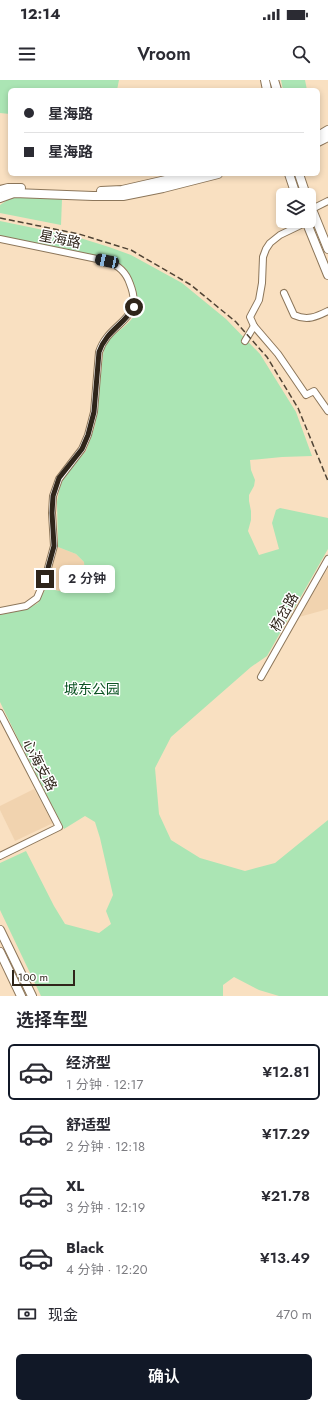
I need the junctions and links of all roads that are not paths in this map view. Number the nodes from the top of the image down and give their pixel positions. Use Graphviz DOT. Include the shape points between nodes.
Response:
graph roads {
  1 [pos="183,176"];
  2 [pos="210,176"];
  3 [pos="290,176"];
  4 [pos="300,176"];
  5 [pos="294,188"];
  6 [pos="304,188"];
  7 [pos="0,190"];
  8 [pos="0,198"];
  9 [pos="328,201"];
  10 [pos="316,204"];
  11 [pos="316,220"];
  12 [pos="294,228"];
  13 [pos="310,228"];
  14 [pos="0,239"];
  15 [pos="328,249"];
  16 [pos="328,275"];
  17 [pos="284,292"];
  18 [pos="328,311"];
  19 [pos="254,326"];
  20 [pos="245,340"];
  21 [pos="328,411"];
  22 [pos="328,559"];
  23 [pos="0,611"];
  24 [pos="261,677"];
  25 [pos="0,713"];
  26 [pos="0,856"];
  27 [pos="0,930"];
  28 [pos="0,952"];
  29 [pos="21,996"];
  30 [pos="32,996"];
  1 -- 7 [label="main road" via="122,190"];
  2 -- 8 [label="main road" via="123,196 14,193"];
  3 -- 5 [label="main road"];
  4 -- 6 [label="main road"];
  9 -- 10 [label="street"];
  11 -- 15 [label="main road"];
  12 -- 19 [label="street" via="280,235 266,249 259,300 250,316"];
  13 -- 16 [label="main road"];
  14 -- 23 [label="street, 星海路" via="107,261 116,265 127,276 134,296 134,307 130,314 106,336 99,352 94,412 82,449 59,478 53,496 54,546 37,598 26,606"];
  17 -- 18 [label="street" via="294,315 313,318"];
  19 -- 20 [label="street"];
  19 -- 21 [label="street" via="278,354 306,395 314,391"];
  22 -- 24 [label="street, 杨岔路"];
  25 -- 26 [label="street, 心海支路" via="59,827"];
  27 -- 30 [label="main road"];
  28 -- 29 [label="main road"];
}
